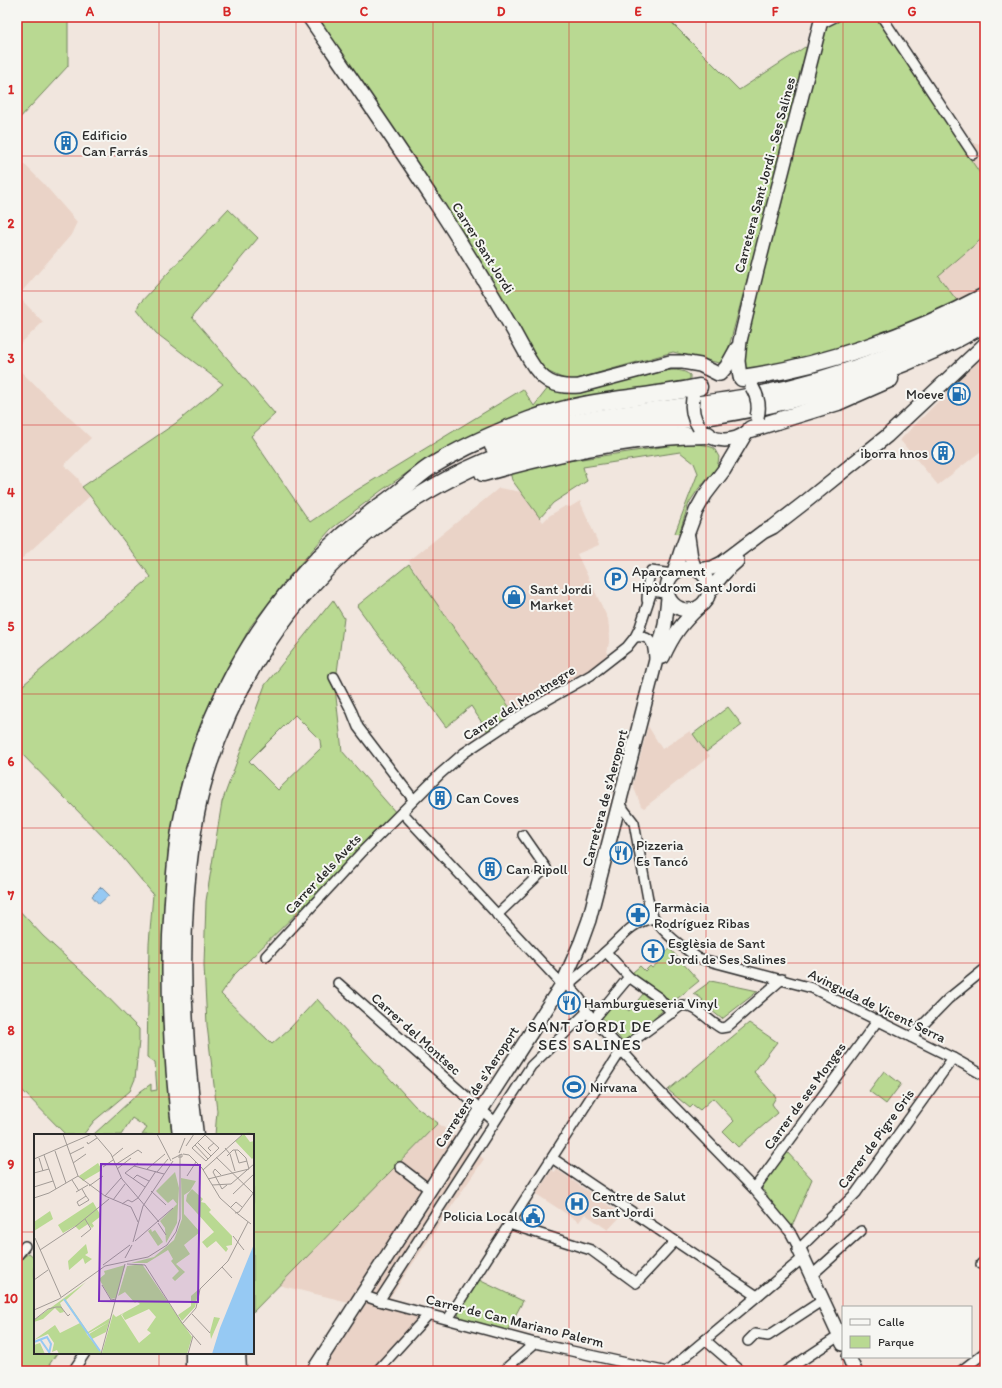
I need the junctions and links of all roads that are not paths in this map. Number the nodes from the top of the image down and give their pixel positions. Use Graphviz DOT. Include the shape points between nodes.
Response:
graph roads {
  1 [pos="309,17"];
  2 [pos="834,17"];
  3 [pos="882,17"];
  4 [pos="821,20"];
  5 [pos="973,154"];
  6 [pos="985,296"];
  7 [pos="985,309"];
  8 [pos="985,324"];
  9 [pos="971,332"];
  10 [pos="740,340"];
  11 [pos="985,344"];
  12 [pos="683,362"];
  13 [pos="719,374"];
  14 [pos="745,381"];
  15 [pos="697,390"];
  16 [pos="751,426"];
  17 [pos="707,433"];
  18 [pos="724,470"];
  19 [pos="437,485"];
  20 [pos="392,498"];
  21 [pos="765,533"];
  22 [pos="688,535"];
  23 [pos="697,570"];
  24 [pos="674,573"];
  25 [pos="709,593"];
  26 [pos="668,596"];
  27 [pos="647,606"];
  28 [pos="699,607"];
  29 [pos="635,637"];
  30 [pos="655,665"];
  31 [pos="334,677"];
  32 [pos="652,682"];
  33 [pos="413,799"];
  34 [pos="620,802"];
  35 [pos="402,812"];
  36 [pos="522,835"];
  37 [pos="497,915"];
  38 [pos="654,918"];
  39 [pos="606,952"];
  40 [pos="266,956"];
  41 [pos="985,969"];
  42 [pos="629,977"];
  43 [pos="782,979"];
  44 [pos="338,983"];
  45 [pos="567,985"];
  46 [pos="587,1012"];
  47 [pos="672,1013"];
  48 [pos="594,1019"];
  49 [pos="878,1020"];
  50 [pos="911,1037"];
  51 [pos="622,1049"];
  52 [pos="953,1058"];
  53 [pos="985,1076"];
  54 [pos="481,1110"];
  55 [pos="494,1121"];
  56 [pos="182,1134"];
  57 [pos="195,1134"];
  58 [pos="552,1158"];
  59 [pos="400,1167"];
  60 [pos="754,1189"];
  61 [pos="430,1190"];
  62 [pos="509,1224"];
  63 [pos="861,1231"];
  64 [pos="675,1241"];
  65 [pos="25,1246"];
  66 [pos="802,1253"];
  67 [pos="17,1256"];
  68 [pos="812,1275"];
  69 [pos="362,1295"];
  70 [pos="757,1296"];
  71 [pos="823,1300"];
  72 [pos="379,1301"];
  73 [pos="429,1314"];
  74 [pos="448,1319"];
  75 [pos="705,1340"];
  76 [pos="841,1340"];
  77 [pos="748,1341"];
  78 [pos="535,1343"];
  79 [pos="984,1353"];
  80 [pos="84,1354"];
  81 [pos="194,1354"];
  82 [pos="209,1354"];
  83 [pos="222,1354"];
  84 [pos="237,1354"];
  85 [pos="849,1358"];
  86 [pos="73,1371"];
  87 [pos="194,1371"];
  88 [pos="210,1371"];
  89 [pos="222,1371"];
  90 [pos="238,1371"];
  91 [pos="313,1371"];
  92 [pos="377,1371"];
  93 [pos="503,1371"];
  94 [pos="663,1371"];
  95 [pos="668,1371"];
  96 [pos="741,1371"];
  97 [pos="786,1371"];
  98 [pos="855,1371"];
  99 [pos="961,1371"];
  1 -- 12 [label="main road, Carrer Sant Jordi" via="453,228 536,371 556,386 567,387 662,363"];
  2 -- 4 [label="street"];
  3 -- 5 [label="street"];
  4 -- 10 [label="main road, Carretera Sant Jordi - Ses Salines"];
  6 -- 14 [label="highway" via="920,327 862,348 827,360"];
  7 -- 20 [label="highway" via="905,350 823,379 744,397 593,419 518,437 445,467"];
  8 -- 9 [label="highway"];
  9 -- 16 [label="highway" via="953,347 930,360 838,402"];
  9 -- 19 [label="highway" via="896,366 826,391 746,410 595,431 554,440 510,452"];
  10 -- 13 [label="main road, Carretera Sant Jordi - Ses Salines" via="731,360"];
  10 -- 14 [label="main road, Carretera Sant Jordi - Ses Salines" via="738,361"];
  11 -- 21 [label="main road" via="887,436"];
  12 -- 13 [label="main road, Carrer Sant Jordi" via="700,365"];
  12 -- 15 [label="main road" via="697,372"];
  13 -- 14 [label="main road" via="729,374"];
  13 -- 15 [label="main road" via="708,378"];
  14 -- 16 [label="main road, bridge" via="758,399 759,408"];
  15 -- 17 [label="main road, bridge" via="693,416"];
  15 -- 20 [label="highway" via="600,402 530,419 468,446 429,468"];
  16 -- 17 [label="main road" via="734,439 721,440"];
  16 -- 18 [label="main road"];
  17 -- 18 [label="main road" via="725,451"];
  17 -- 19 [label="highway" via="605,446 510,465"];
  18 -- 22 [label="main road" via="704,496"];
  19 -- 57 [label="highway" via="393,513 353,544 297,602 250,671 218,738 202,786 192,840 184,930 185,1042"];
  20 -- 56 [label="highway" via="325,552 288,593 258,632 220,702 195,768 179,837 172,929 172,1044"];
  21 -- 23 [label="main road" via="722,563 712,568"];
  21 -- 25 [label="main road" via="724,572"];
  22 -- 23 [label="main road" via="691,558"];
  22 -- 24 [label="main road"];
  23 -- 24 [label="main road" via="684,568"];
  23 -- 25 [label="main road" via="704,574"];
  24 -- 26 [label="main road" via="667,585"];
  24 -- 27 [label="street, Carrer del Montnegre" via="651,572"];
  25 -- 28 [label="main road"];
  26 -- 27 [label="street, Carrer del Montnegre" via="654,591"];
  26 -- 28 [label="main road" via="672,604 678,608 692,610"];
  26 -- 30 [label="main road" via="665,625"];
  27 -- 29 [label="street, Carrer del Montnegre"];
  28 -- 32 [label="main road" via="675,633"];
  29 -- 30 [label="street" via="642,636 652,643"];
  29 -- 33 [label="street, Carrer del Montnegre" via="627,647 591,675 464,753"];
  30 -- 32 [label="main road"];
  31 -- 33 [label="street" via="358,727"];
  32 -- 34 [label="main road, Carretera de s'Aeroport"];
  33 -- 35 [label="street, Carrer del Montnegre"];
  34 -- 38 [label="street, Avinguda de Vicent Serra" via="634,823 650,910"];
  34 -- 45 [label="main road, Carretera de s'Aeroport" via="589,920"];
  35 -- 37 [label="street"];
  35 -- 40 [label="street, Carrer dels Avets"];
  36 -- 37 [label="street" via="546,868"];
  37 -- 45 [label="street" via="558,980"];
  38 -- 39 [label="street" via="643,920 624,933"];
  38 -- 43 [label="street, Avinguda de Vicent Serra" via="664,930 698,958"];
  39 -- 42 [label="street"];
  39 -- 45 [label="street"];
  41 -- 50 [label="street" via="948,999"];
  42 -- 47 [label="street" via="659,998"];
  42 -- 48 [label="street"];
  43 -- 47 [label="street" via="727,1027 716,1025 689,1006 682,1005"];
  43 -- 49 [label="street, Avinguda de Vicent Serra" via="812,988"];
  44 -- 54 [label="street, Carrer del Montsec"];
  45 -- 46 [label="street" via="584,1003"];
  45 -- 54 [label="main road, Carretera de s'Aeroport"];
  46 -- 48 [label="street"];
  46 -- 55 [label="street" via="530,1066"];
  47 -- 51 [label="street"];
  48 -- 51 [label="street"];
  49 -- 50 [label="street, Avinguda de Vicent Serra"];
  49 -- 60 [label="street, Carrer de ses Monges"];
  50 -- 52 [label="street, Avinguda de Vicent Serra"];
  51 -- 58 [label="street"];
  51 -- 60 [label="street" via="652,1084"];
  52 -- 53 [label="street, Avinguda de Vicent Serra"];
  52 -- 66 [label="street, Carrer de Pigre Gris" via="856,1193"];
  54 -- 55 [label="street, Carrer del Montsec"];
  54 -- 61 [label="main road, Carretera de s'Aeroport"];
  55 -- 72 [label="street"];
  58 -- 62 [label="street"];
  58 -- 64 [label="street"];
  59 -- 61 [label="street"];
  60 -- 66 [label="street" via="790,1232"];
  61 -- 69 [label="main road, Carretera de s'Aeroport"];
  62 -- 64 [label="street" via="591,1250 636,1283"];
  62 -- 74 [label="street"];
  63 -- 68 [label="street"];
  64 -- 70 [label="street"];
  65 -- 67 [label="street"];
  66 -- 68 [label="main road"];
  66 -- 70 [label="street"];
  68 -- 71 [label="main road"];
  69 -- 72 [label="street, Carrer de Can Mariano Palerm"];
  69 -- 91 [label="main road, Carretera de s'Aeroport"];
  70 -- 75 [label="street"];
  71 -- 76 [label="main road"];
  71 -- 77 [label="street" via="768,1336 755,1334"];
  72 -- 73 [label="street, Carrer de Can Mariano Palerm"];
  73 -- 74 [label="street, Carrer de Can Mariano Palerm"];
  73 -- 92 [label="street"];
  74 -- 78 [label="street, Carrer de Can Mariano Palerm"];
  75 -- 95 [label="street"];
  75 -- 96 [label="street"];
  76 -- 97 [label="street"];
  78 -- 93 [label="street"];
  78 -- 94 [label="street, Carrer de Can Mariano Palerm"];
  79 -- 99 [label="street"];
  80 -- 86 [label="street"];
  81 -- 87 [label="highway"];
  82 -- 88 [label="highway"];
  83 -- 89 [label="highway"];
  84 -- 90 [label="highway"];
  85 -- 98 [label="main road"];
}
